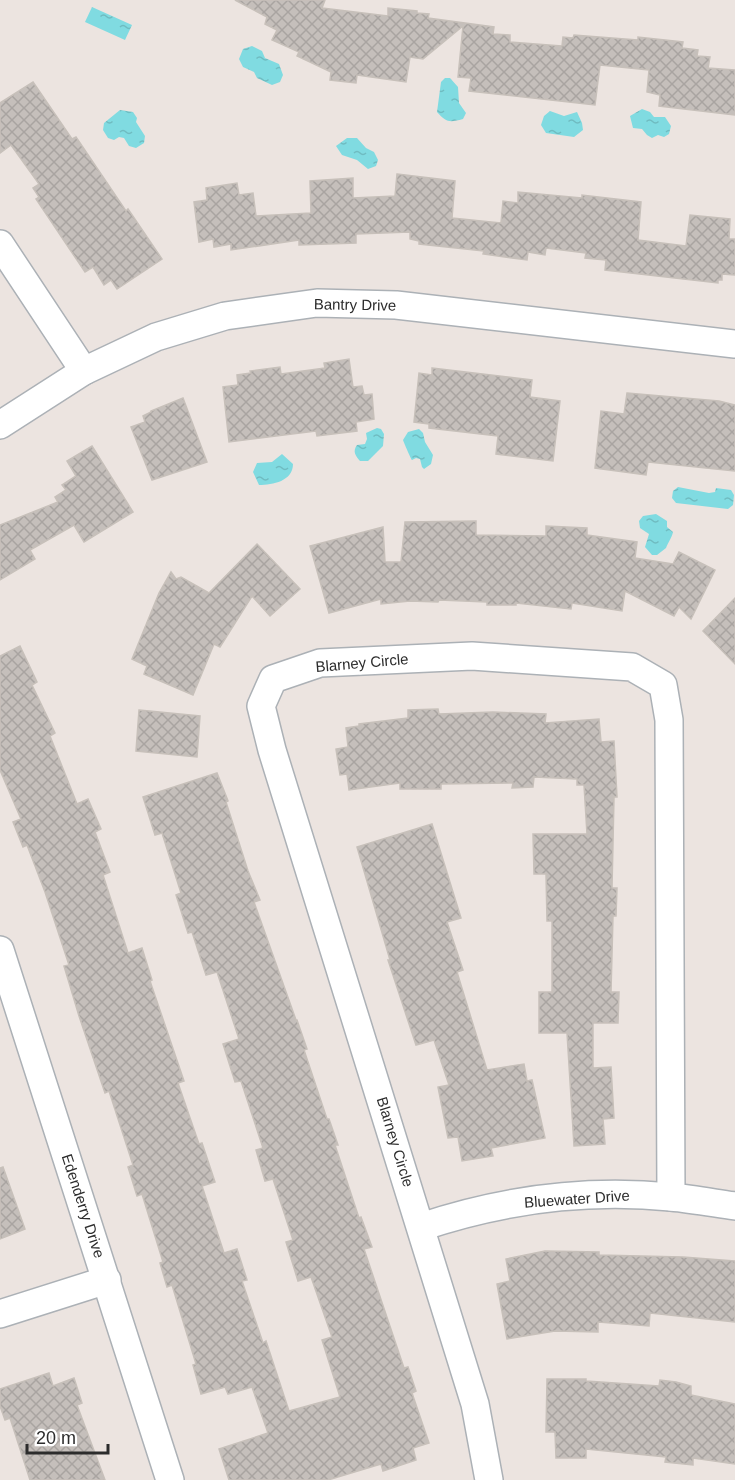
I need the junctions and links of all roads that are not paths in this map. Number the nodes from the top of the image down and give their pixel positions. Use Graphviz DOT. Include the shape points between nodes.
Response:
graph roads {
  1 [pos="0,244"];
  2 [pos="735,344"];
  3 [pos="84,371"];
  4 [pos="0,425"];
  5 [pos="0,950"];
  6 [pos="671,1197"];
  7 [pos="735,1206"];
  8 [pos="421,1227"];
  9 [pos="107,1280"];
  10 [pos="0,1314"];
  11 [pos="167,1471"];
  12 [pos="489,1480"];
  1 -- 3 [label="street"];
  2 -- 3 [label="street, Bantry Drive" via="396,304 317,303 225,316 156,337"];
  3 -- 4 [label="street, Bantry Drive"];
  5 -- 9 [label="street, Edenderry Drive"];
  6 -- 7 [label="street, Bluewater Drive"];
  6 -- 8 [label="street, Bluewater Drive" via="611,1194 548,1199 492,1207"];
  6 -- 8 [label="street, Blarney Circle" via="669,720 663,685 632,667 472,656 320,663 273,679 261,706"];
  8 -- 12 [label="street, Blarney Circle" via="475,1404"];
  9 -- 10 [label="street"];
  9 -- 11 [label="street, Edenderry Drive"];
}
